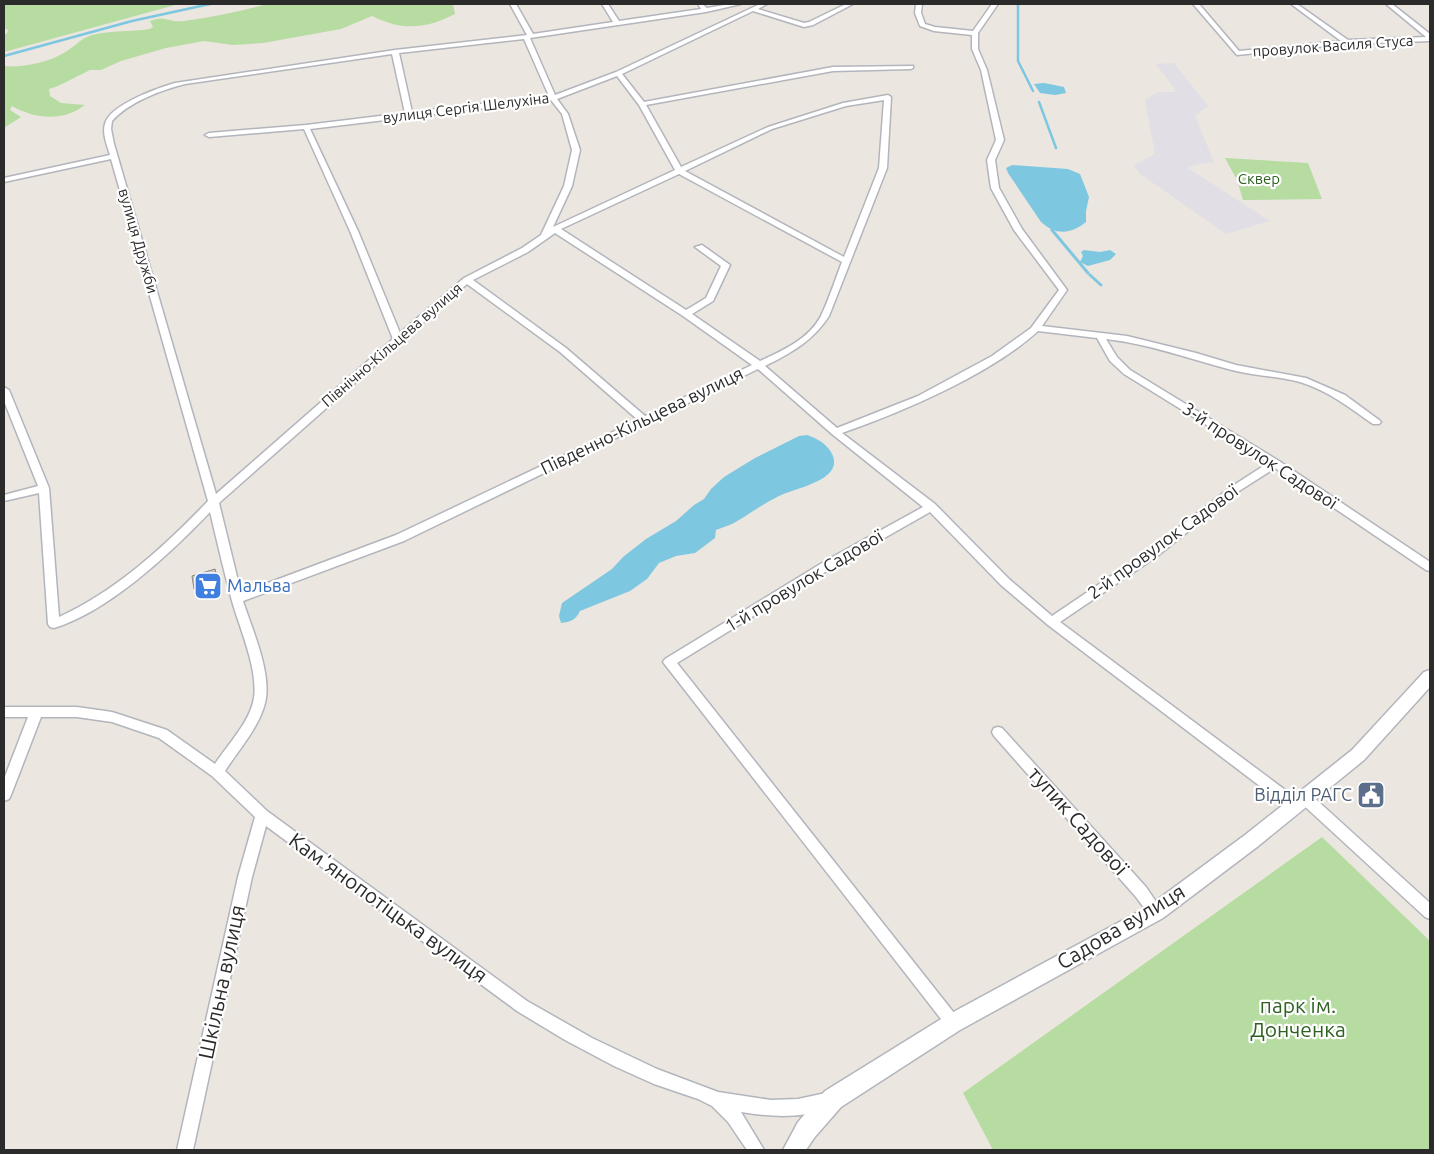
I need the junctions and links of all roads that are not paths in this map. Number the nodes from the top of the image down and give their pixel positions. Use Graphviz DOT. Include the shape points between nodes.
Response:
graph roads {
  1 [pos="514,4"];
  2 [pos="605,4"];
  3 [pos="699,4"];
  4 [pos="738,4"];
  5 [pos="764,4"];
  6 [pos="850,4"];
  7 [pos="919,4"];
  8 [pos="995,4"];
  9 [pos="1196,4"];
  10 [pos="1294,4"];
  11 [pos="1389,4"];
  12 [pos="730,6"];
  13 [pos="706,10"];
  14 [pos="748,10"];
  15 [pos="617,23"];
  16 [pos="975,33"];
  17 [pos="528,37"];
  18 [pos="1430,38"];
  19 [pos="1347,42"];
  20 [pos="394,52"];
  21 [pos="911,66"];
  22 [pos="618,73"];
  23 [pos="888,97"];
  24 [pos="553,98"];
  25 [pos="642,104"];
  26 [pos="409,115"];
  27 [pos="306,127"];
  28 [pos="210,135"];
  29 [pos="114,156"];
  30 [pos="680,171"];
  31 [pos="4,180"];
  32 [pos="555,230"];
  33 [pos="544,237"];
  34 [pos="699,247"];
  35 [pos="846,261"];
  36 [pos="467,280"];
  37 [pos="686,314"];
  38 [pos="1036,328"];
  39 [pos="1100,336"];
  40 [pos="398,340"];
  41 [pos="759,365"];
  42 [pos="4,390"];
  43 [pos="644,420"];
  44 [pos="1376,422"];
  45 [pos="835,432"];
  46 [pos="1275,463"];
  47 [pos="44,488"];
  48 [pos="4,498"];
  49 [pos="213,502"];
  50 [pos="931,508"];
  51 [pos="1430,567"];
  52 [pos="237,599"];
  53 [pos="1052,622"];
  54 [pos="1430,676"];
  55 [pos="37,711"];
  56 [pos="4,712"];
  57 [pos="998,732"];
  58 [pos="217,772"];
  59 [pos="4,795"];
  60 [pos="1300,802"];
  61 [pos="262,815"];
  62 [pos="1156,912"];
  63 [pos="1430,912"];
  64 [pos="953,1023"];
  65 [pos="713,1099"];
  66 [pos="833,1100"];
  67 [pos="185,1150"];
  68 [pos="756,1150"];
  69 [pos="794,1150"];
  1 -- 17 [label="street"];
  2 -- 15 [label="street"];
  3 -- 13 [label="street"];
  4 -- 12 [label="street, вулиця Дружби"];
  5 -- 14 [label="street, вулиця Сергія Шелухіна"];
  6 -- 14 [label="street" via="807,25"];
  7 -- 16 [label="street" via="920,24 934,29"];
  8 -- 16 [label="street"];
  9 -- 19 [label="street, провулок Василя Стуса" via="1237,53"];
  10 -- 19 [label="street"];
  11 -- 18 [label="street"];
  12 -- 13 [label="street, вулиця Дружби"];
  12 -- 14 [label="street"];
  13 -- 15 [label="street, вулиця Дружби"];
  14 -- 22 [label="street, вулиця Сергія Шелухіна"];
  15 -- 17 [label="street, вулиця Дружби"];
  16 -- 38 [label="street" via="974,49 984,70 1000,140 991,160 995,188 1018,230 1063,290"];
  17 -- 20 [label="street, вулиця Дружби"];
  17 -- 24 [label="street"];
  18 -- 19 [label="street, провулок Василя Стуса"];
  20 -- 26 [label="street"];
  20 -- 29 [label="street, вулиця Дружби" via="170,85 109,121"];
  21 -- 25 [label="street" via="833,69"];
  22 -- 24 [label="street, вулиця Сергія Шелухіна"];
  22 -- 25 [label="street"];
  23 -- 30 [label="street, Північно-Кільцева вулиця" via="845,104 770,128"];
  23 -- 35 [label="street, Південно-Кільцева вулиця" via="883,168"];
  24 -- 26 [label="street, вулиця Сергія Шелухіна"];
  24 -- 33 [label="street" via="565,114 576,150 568,186"];
  25 -- 30 [label="street"];
  26 -- 27 [label="street, вулиця Сергія Шелухіна"];
  27 -- 28 [label="street, вулиця Сергія Шелухіна"];
  27 -- 40 [label="street" via="354,231"];
  29 -- 31 [label="street"];
  29 -- 49 [label="street, вулиця Дружби"];
  30 -- 32 [label="street, Північно-Кільцева вулиця"];
  30 -- 35 [label="street"];
  32 -- 33 [label="street, Північно-Кільцева вулиця"];
  32 -- 37 [label="street"];
  33 -- 36 [label="street, Північно-Кільцева вулиця"];
  34 -- 37 [label="street" via="726,265 710,299"];
  35 -- 41 [label="street, Південно-Кільцева вулиця" via="817,329 790,350"];
  36 -- 40 [label="street, Північно-Кільцева вулиця"];
  36 -- 43 [label="street" via="563,350"];
  37 -- 41 [label="street"];
  38 -- 39 [label="street"];
  38 -- 45 [label="street" via="993,360 928,394"];
  39 -- 44 [label="street" via="1127,339 1235,368 1303,380 1342,397"];
  39 -- 46 [label="street, 3-й провулок Садової" via="1109,356 1132,376"];
  40 -- 49 [label="street, Північно-Кільцева вулиця"];
  41 -- 43 [label="street, Південно-Кільцева вулиця"];
  41 -- 45 [label="street"];
  42 -- 47 [label="street"];
  43 -- 52 [label="street, Південно-Кільцева вулиця" via="400,538"];
  45 -- 50 [label="street"];
  46 -- 51 [label="street, 3-й провулок Садової"];
  46 -- 53 [label="street, 2-й провулок Садової" via="1234,489 1152,554"];
  47 -- 48 [label="street"];
  47 -- 49 [label="street, Північно-Кільцева вулиця" via="54,624 85,610 127,582"];
  49 -- 52 [label="street, вулиця Дружби"];
  50 -- 53 [label="street" via="1005,582"];
  50 -- 64 [label="street, 1-й провулок Садової" via="831,563 669,662"];
  52 -- 58 [label="street, вулиця Дружби" via="259,673 260,697 251,721"];
  53 -- 60 [label="street"];
  54 -- 60 [label="main road, Садова вулиця" via="1358,755"];
  55 -- 56 [label="street, Камʼянопотіцька вулиця"];
  55 -- 58 [label="street, Камʼянопотіцька вулиця" via="77,712 136,723 163,734"];
  55 -- 59 [label="street"];
  57 -- 62 [label="street, тупик Садової"];
  58 -- 61 [label="street, Камʼянопотіцька вулиця"];
  60 -- 62 [label="main road, Садова вулиця"];
  60 -- 63 [label="street"];
  61 -- 65 [label="street, Камʼянопотіцька вулиця" via="522,1006 626,1063"];
  61 -- 67 [label="street, Шкільна вулиця" via="245,876"];
  62 -- 64 [label="main road, Садова вулиця"];
  64 -- 66 [label="main road, Садова вулиця"];
  65 -- 66 [label="street" via="788,1109"];
  65 -- 68 [label="street, Камʼянопотіцька вулиця" via="738,1121"];
  66 -- 69 [label="main road, Садова вулиця" via="806,1130"];
}
